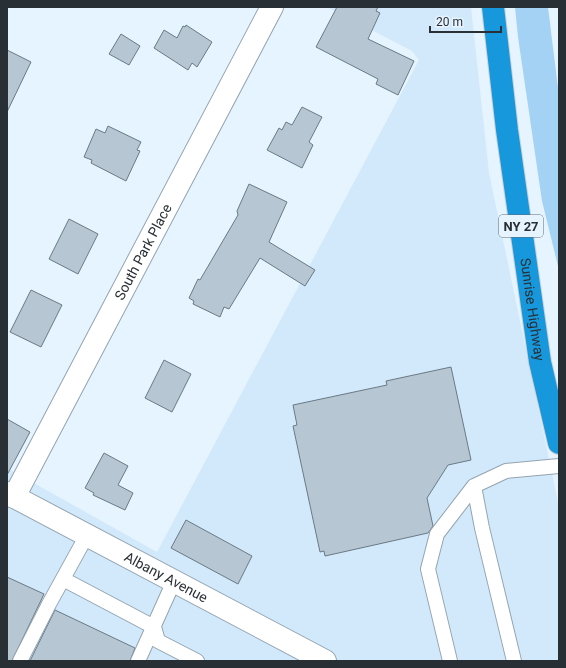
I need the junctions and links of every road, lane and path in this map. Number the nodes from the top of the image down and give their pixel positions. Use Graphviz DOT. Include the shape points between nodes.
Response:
graph roads {
  1 [pos="272,7"];
  2 [pos="494,7"];
  3 [pos="559,443"];
  4 [pos="559,466"];
  5 [pos="474,486"];
  6 [pos="11,495"];
  7 [pos="87,535"];
  8 [pos="63,580"];
  9 [pos="174,581"];
  10 [pos="154,627"];
  11 [pos="320,660"];
  12 [pos="20,661"];
  13 [pos="138,661"];
  14 [pos="197,661"];
  15 [pos="450,661"];
  16 [pos="514,661"];
  1 -- 6 [label="street, South Park Place"];
  2 -- 3 [label="highway, Sunrise Highway / NY 27" via="508,138 540,362"];
  4 -- 5 [label="lane" via="506,471"];
  5 -- 15 [label="lane" via="437,534 428,568"];
  5 -- 16 [label="lane"];
  6 -- 7 [label="street, Albany Avenue"];
  7 -- 8 [label="lane"];
  7 -- 9 [label="street, Albany Avenue"];
  8 -- 10 [label="lane"];
  8 -- 12 [label="lane"];
  9 -- 10 [label="lane"];
  9 -- 11 [label="street, Albany Avenue"];
  10 -- 13 [label="lane"];
  10 -- 14 [label="lane" via="158,641"];
}
